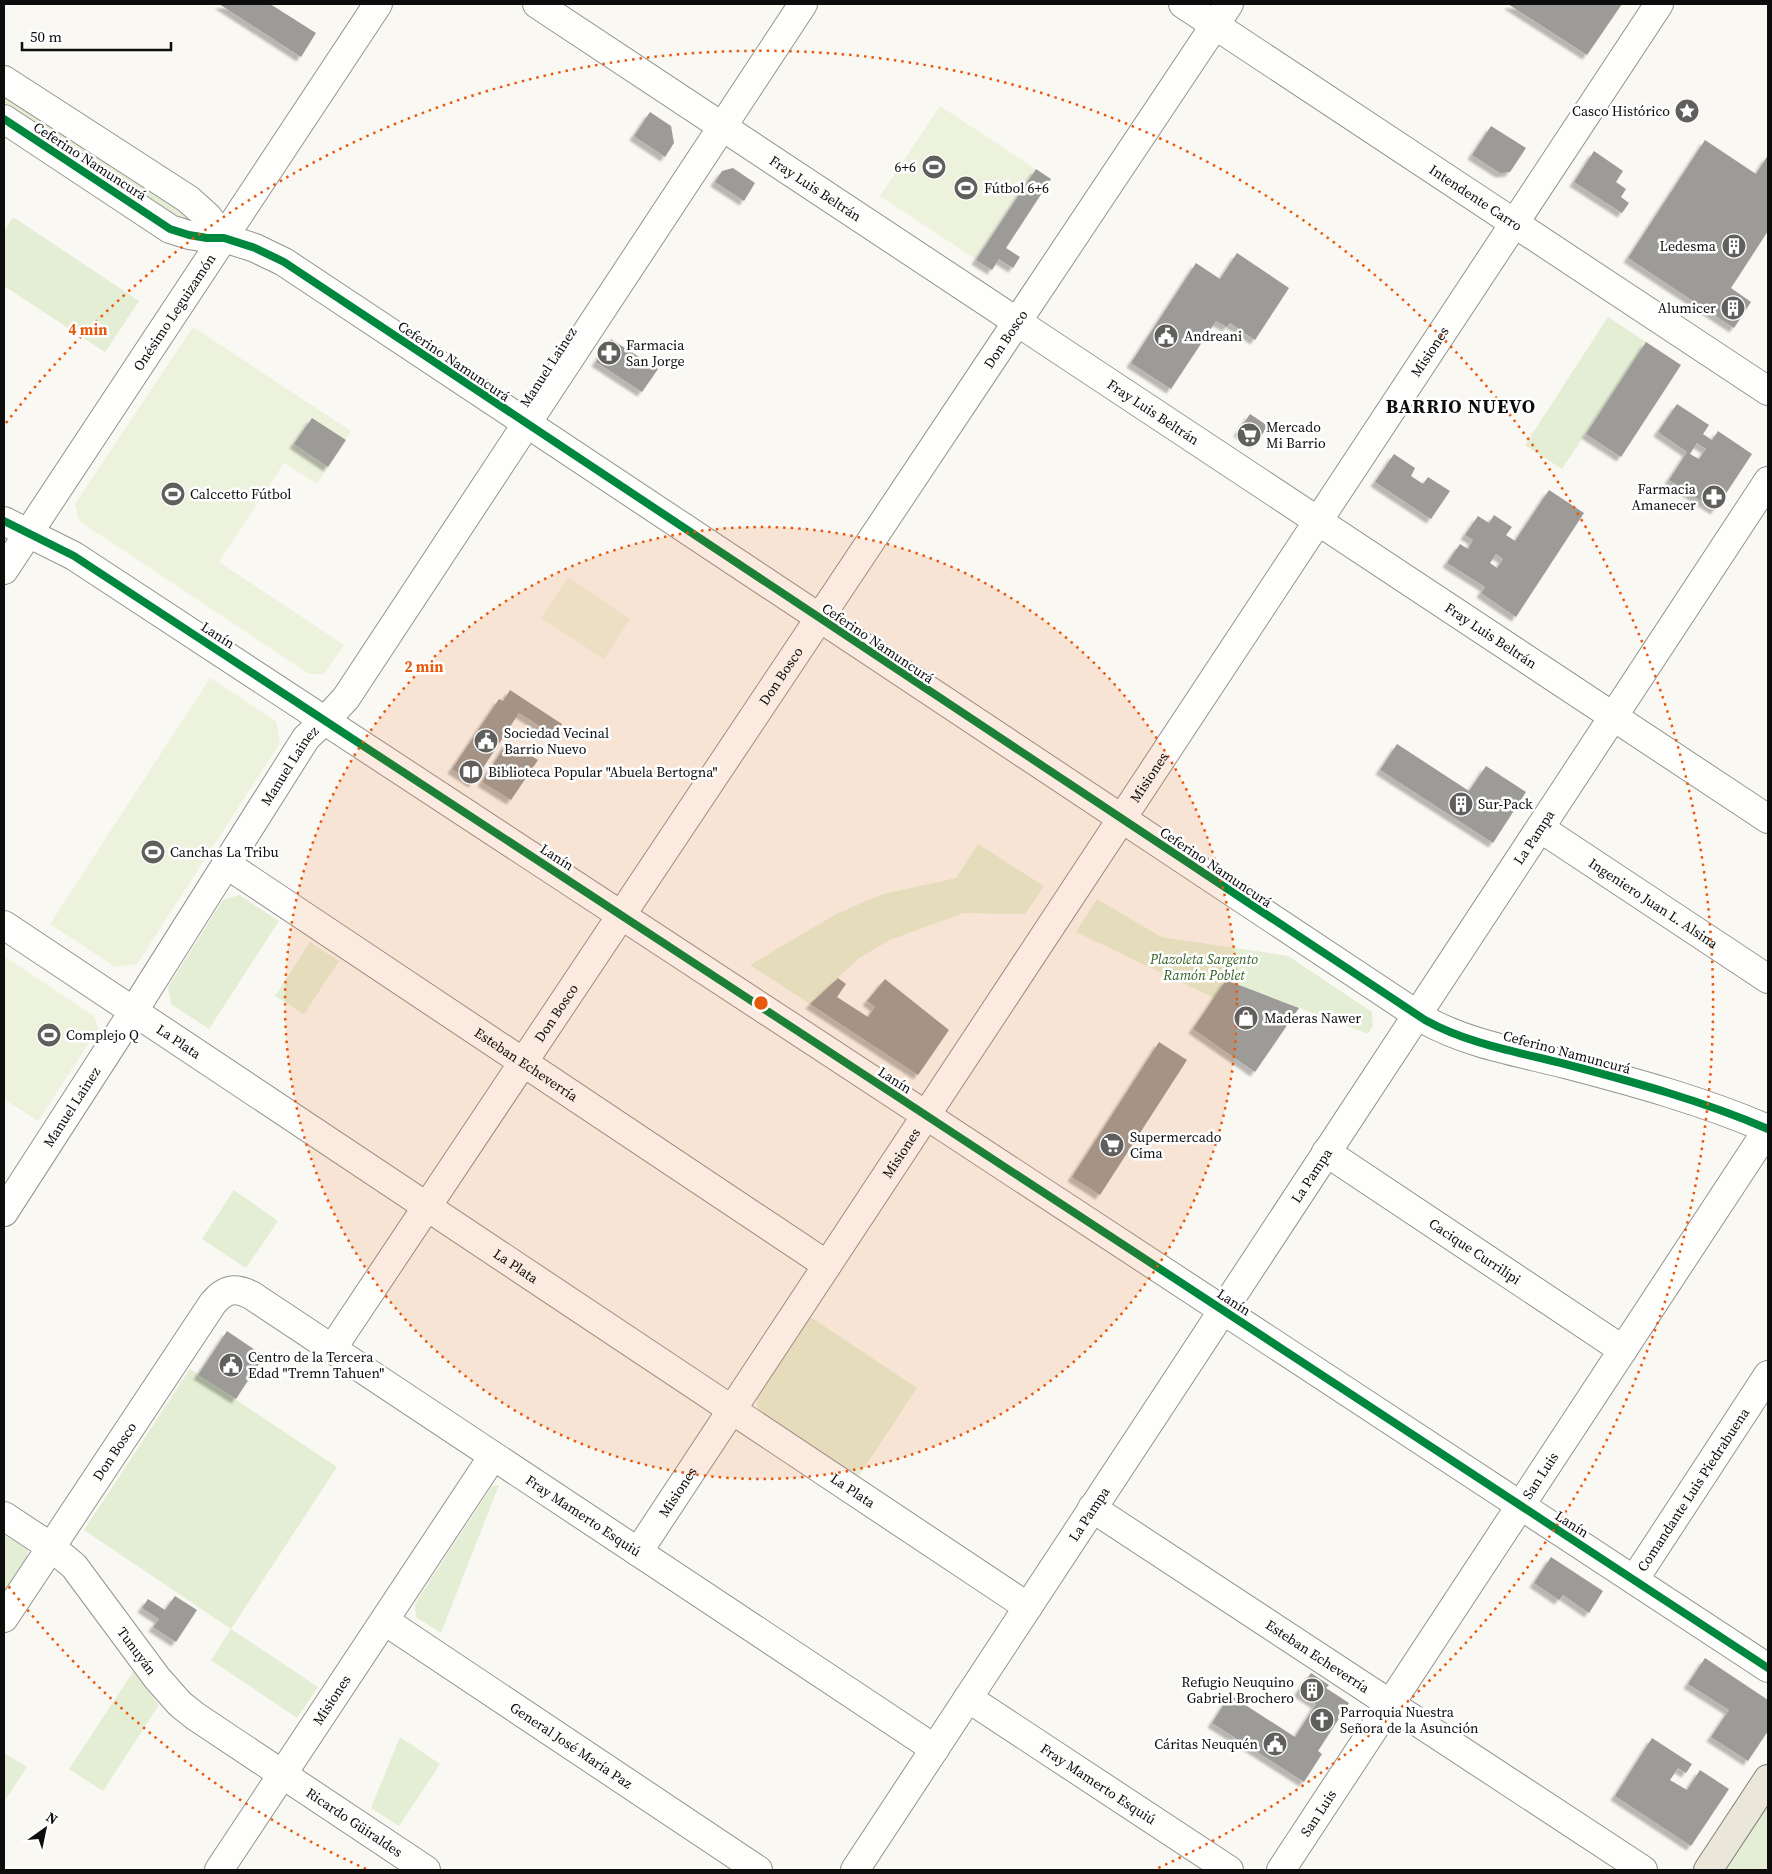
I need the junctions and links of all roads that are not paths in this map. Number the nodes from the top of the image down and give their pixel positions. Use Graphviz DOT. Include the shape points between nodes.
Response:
graph roads {
  1 [pos="378,4"];
  2 [pos="537,4"];
  3 [pos="803,4"];
  4 [pos="1183,4"];
  5 [pos="1659,4"];
  6 [pos="1222,14"];
  7 [pos="4,80"];
  8 [pos="4,120"];
  9 [pos="722,126"];
  10 [pos="1514,223"];
  11 [pos="224,238"];
  12 [pos="1017,321"];
  13 [pos="1768,391"];
  14 [pos="526,424"];
  15 [pos="1768,481"];
  16 [pos="1318,520"];
  17 [pos="4,521"];
  18 [pos="28,533"];
  19 [pos="4,570"];
  20 [pos="819,618"];
  21 [pos="1613,716"];
  22 [pos="325,720"];
  23 [pos="1121,819"];
  24 [pos="1768,819"];
  25 [pos="1540,828"];
  26 [pos="226,864"];
  27 [pos="621,914"];
  28 [pos="4,925"];
  29 [pos="1768,978"];
  30 [pos="133,1012"];
  31 [pos="1416,1015"];
  32 [pos="523,1062"];
  33 [pos="926,1114"];
  34 [pos="1768,1129"];
  35 [pos="1326,1152"];
  36 [pos="426,1207"];
  37 [pos="4,1210"];
  38 [pos="827,1265"];
  39 [pos="229,1290"];
  40 [pos="1222,1309"];
  41 [pos="332,1349"];
  42 [pos="1623,1350"];
  43 [pos="1768,1375"];
  44 [pos="732,1410"];
  45 [pos="493,1456"];
  46 [pos="1521,1506"];
  47 [pos="1092,1508"];
  48 [pos="4,1516"];
  49 [pos="51,1546"];
  50 [pos="638,1552"];
  51 [pos="1634,1580"];
  52 [pos="1028,1607"];
  53 [pos="4,1618"];
  54 [pos="385,1621"];
  55 [pos="1768,1668"];
  56 [pos="968,1698"];
  57 [pos="1390,1704"];
  58 [pos="934,1749"];
  59 [pos="284,1775"];
  60 [pos="1768,1779"];
  61 [pos="219,1870"];
  62 [pos="426,1870"];
  63 [pos="758,1870"];
  64 [pos="855,1870"];
  65 [pos="1229,1870"];
  66 [pos="1281,1870"];
  67 [pos="1643,1870"];
  68 [pos="1708,1870"];
  1 -- 11 [label="street, Onésimo Leguizamón"];
  2 -- 9 [label="street, Fray Luis Beltrán"];
  3 -- 9 [label="street, Manuel Lainez"];
  4 -- 6 [label="street, Intendente Carro"];
  5 -- 10 [label="street, Misiones"];
  6 -- 10 [label="street, Intendente Carro"];
  6 -- 12 [label="street, Don Bosco"];
  7 -- 11 [label="street, Ceferino Namuncurá" via="188,199"];
  8 -- 11 [label="street, Ceferino Namuncurá" via="170,229 189,235"];
  9 -- 12 [label="street, Fray Luis Beltrán"];
  9 -- 14 [label="street, Manuel Lainez"];
  10 -- 13 [label="street, Intendente Carro"];
  10 -- 16 [label="street, Misiones"];
  11 -- 14 [label="street, Ceferino Namuncurá" via="284,262"];
  11 -- 18 [label="street, Onésimo Leguizamón"];
  12 -- 16 [label="street, Fray Luis Beltrán"];
  12 -- 20 [label="street, Don Bosco"];
  14 -- 20 [label="street, Ceferino Namuncurá"];
  14 -- 22 [label="street, Manuel Lainez" via="346,698"];
  15 -- 21 [label="street, La Pampa"];
  16 -- 21 [label="street, Fray Luis Beltrán"];
  16 -- 23 [label="street, Misiones"];
  17 -- 18 [label="street, Lanín"];
  18 -- 19 [label="street, Onésimo Leguizamón"];
  18 -- 22 [label="street, Lanín" via="74,556"];
  20 -- 23 [label="street, Ceferino Namuncurá"];
  20 -- 27 [label="street, Don Bosco"];
  21 -- 24 [label="street, Fray Luis Beltrán"];
  21 -- 25 [label="street, La Pampa"];
  22 -- 26 [label="street, Manuel Lainez" via="306,738"];
  22 -- 27 [label="street, Lanín"];
  23 -- 31 [label="street, Ceferino Namuncurá"];
  23 -- 33 [label="street, Misiones"];
  25 -- 29 [label="street, Ingeniero Juan L. Alsina"];
  25 -- 31 [label="street, La Pampa"];
  26 -- 30 [label="street, Manuel Lainez"];
  26 -- 32 [label="street, Esteban Echeverría"];
  27 -- 32 [label="street, Don Bosco"];
  27 -- 33 [label="street, Lanín"];
  28 -- 30 [label="street, La Plata"];
  30 -- 36 [label="street, La Plata"];
  30 -- 37 [label="street, Manuel Lainez"];
  31 -- 34 [label="street, Ceferino Namuncurá" via="1458,1036 1633,1082"];
  31 -- 35 [label="street, La Pampa"];
  32 -- 36 [label="street, Don Bosco"];
  32 -- 38 [label="street, Esteban Echeverría"];
  33 -- 38 [label="street, Misiones"];
  33 -- 40 [label="street, Lanín"];
  34 -- 42 [label="street, San Luis"];
  35 -- 40 [label="street, La Pampa"];
  35 -- 42 [label="street, Cacique Currilipi"];
  36 -- 41 [label="street, Don Bosco"];
  36 -- 44 [label="street, La Plata"];
  38 -- 44 [label="street, Misiones"];
  39 -- 41 [label="street, Fray Mamerto Esquiú" via="236,1289 251,1295"];
  39 -- 49 [label="street, Don Bosco" via="213,1303"];
  40 -- 46 [label="street, Lanín"];
  40 -- 47 [label="street, La Pampa"];
  41 -- 45 [label="street, Fray Mamerto Esquiú"];
  42 -- 46 [label="street, San Luis"];
  43 -- 51 [label="street, Comandante Luis Piedrabuena"];
  44 -- 50 [label="street, Misiones"];
  44 -- 52 [label="street, La Plata"];
  45 -- 50 [label="street, Fray Mamerto Esquiú"];
  45 -- 54 [label="street, Misiones"];
  46 -- 51 [label="street, Lanín"];
  46 -- 57 [label="street, San Luis"];
  47 -- 52 [label="street, La Pampa"];
  47 -- 57 [label="street, Esteban Echeverría"];
  48 -- 49 [label="street, Tunuyán"];
  49 -- 53 [label="street, Don Bosco"];
  49 -- 59 [label="street, Tunuyán" via="78,1571 180,1704"];
  50 -- 58 [label="street, Fray Mamerto Esquiú"];
  51 -- 55 [label="street, Lanín"];
  52 -- 56 [label="street, La Pampa"];
  54 -- 59 [label="street, Misiones"];
  54 -- 63 [label="street, General José María Paz"];
  56 -- 58 [label="street, La Pampa"];
  56 -- 65 [label="street, Fray Mamerto Esquiú"];
  57 -- 66 [label="street, San Luis"];
  57 -- 67 [label="street, Esteban Echeverría"];
  58 -- 64 [label="street, La Pampa"];
  59 -- 61 [label="street, Misiones"];
  59 -- 62 [label="street, Ricardo Güiraldes"];
  60 -- 68 [label="main road"];
}
